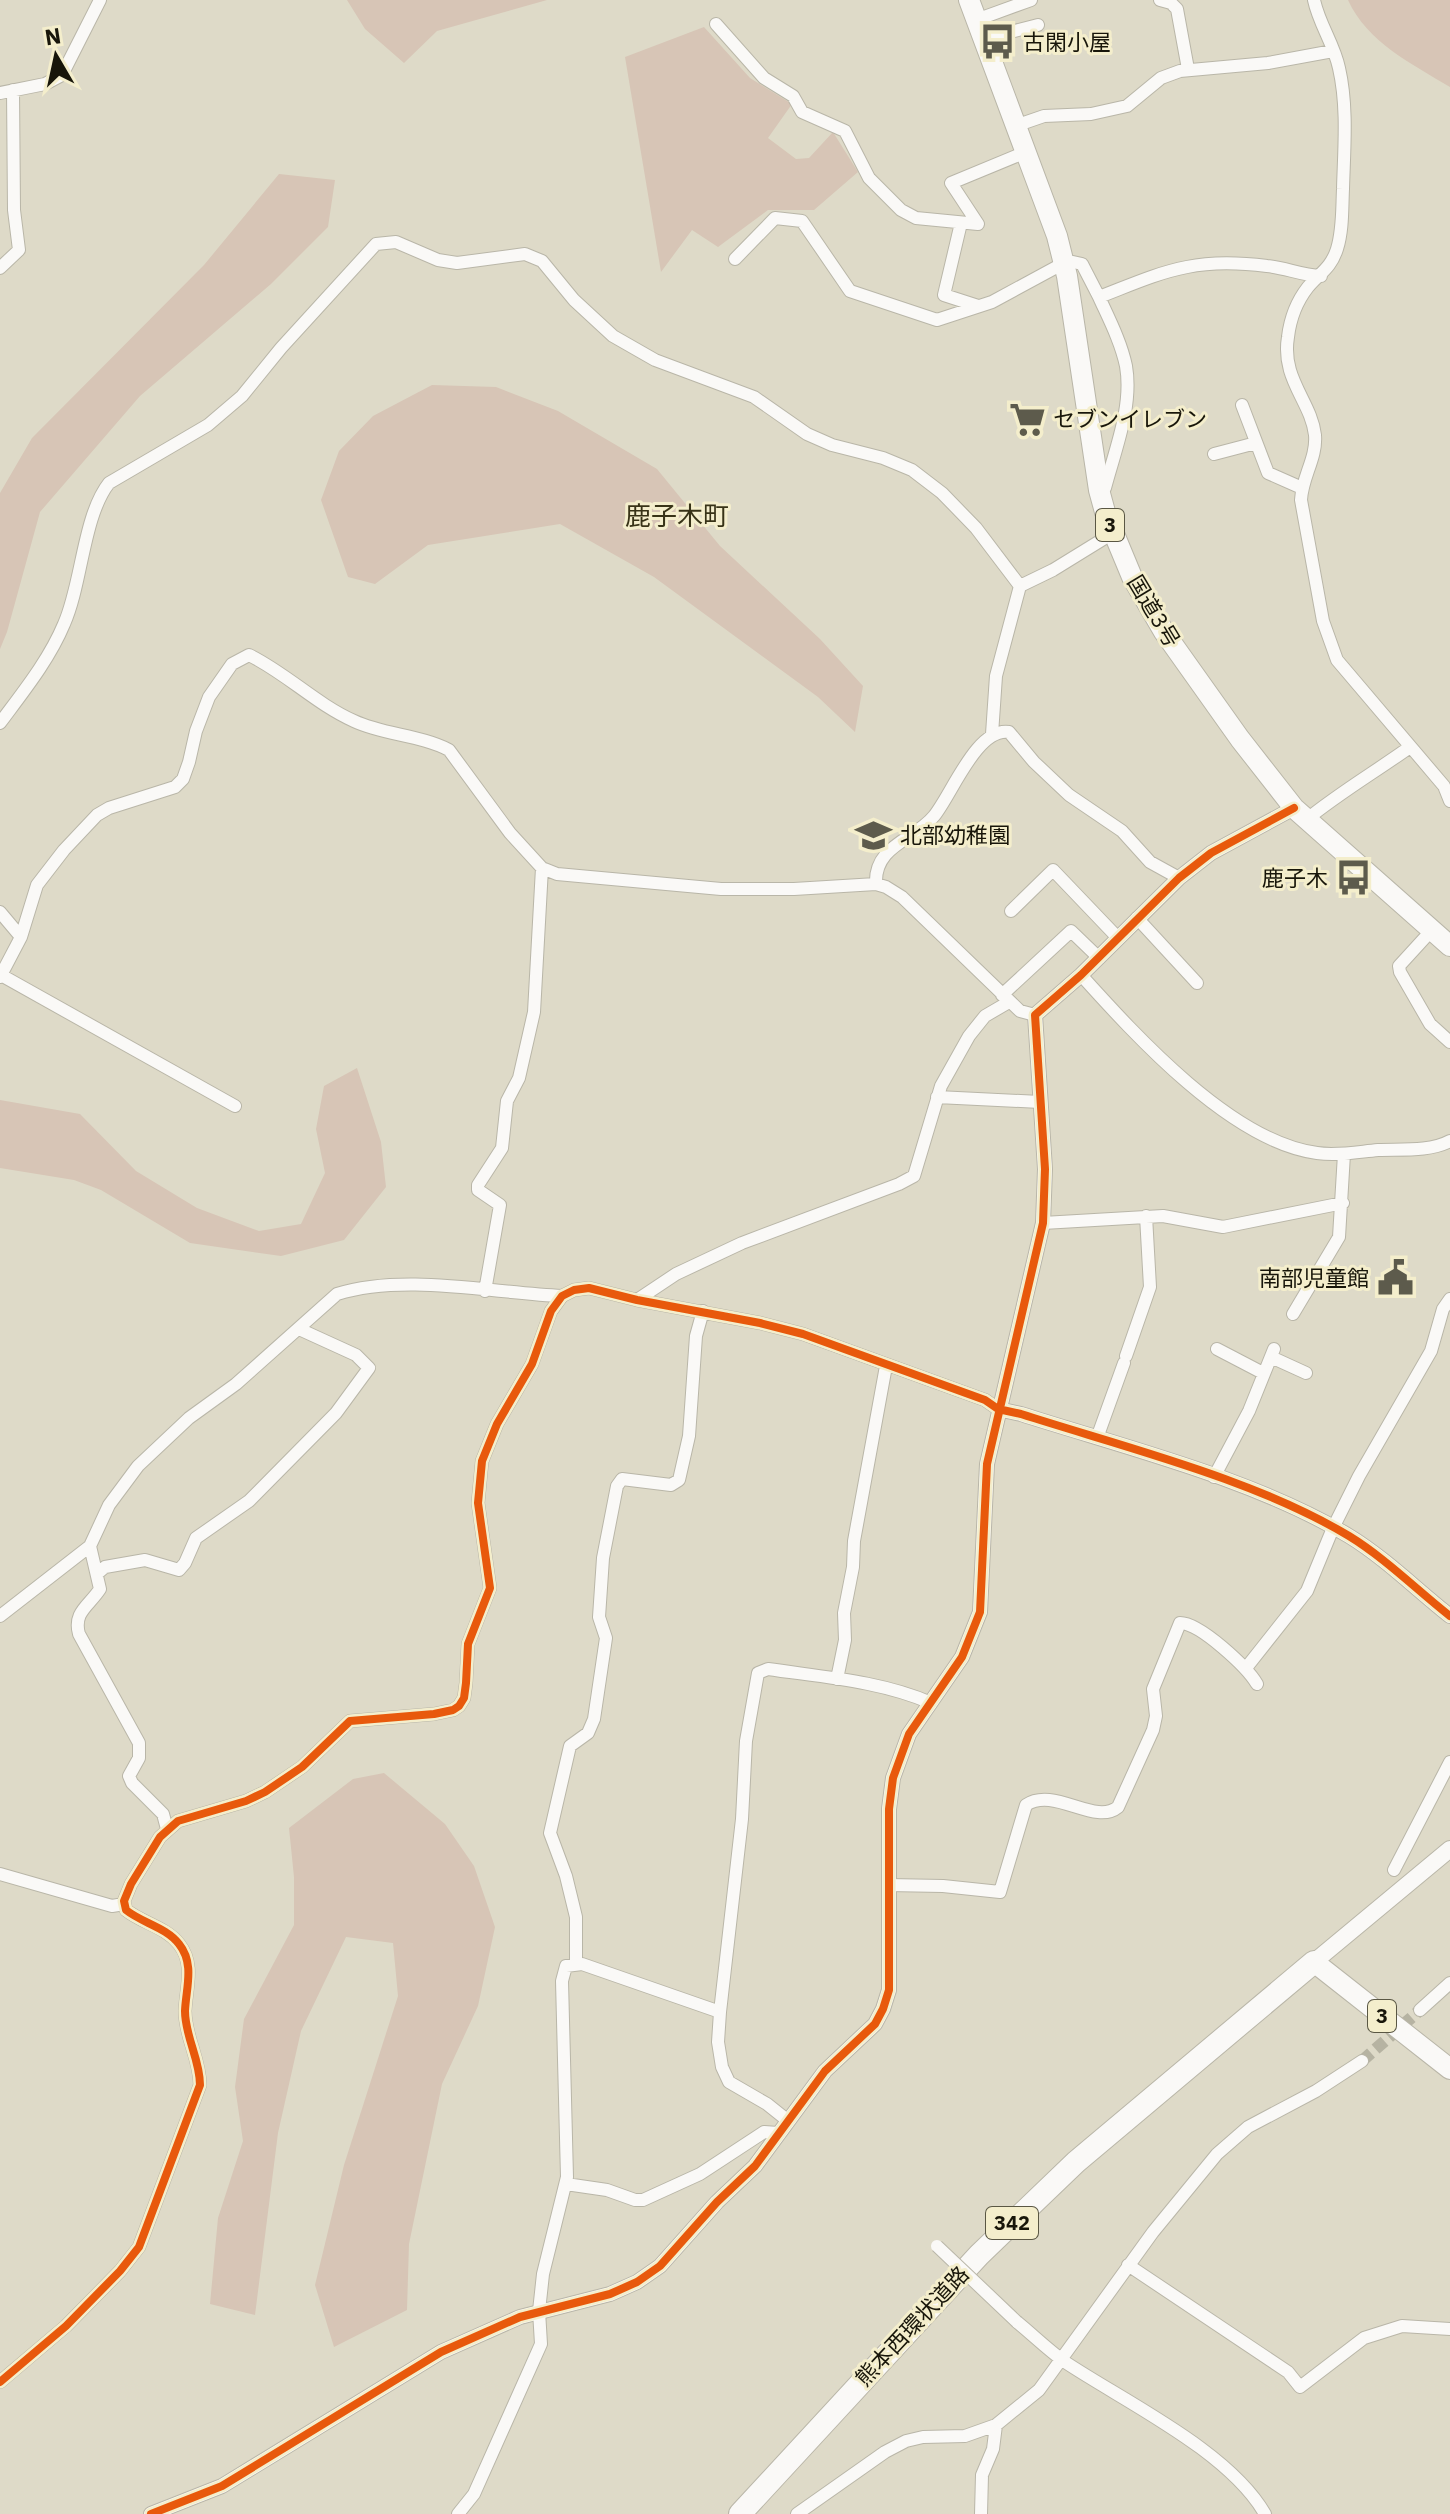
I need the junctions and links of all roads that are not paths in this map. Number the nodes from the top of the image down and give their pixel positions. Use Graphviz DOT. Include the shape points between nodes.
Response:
graph roads {
  1 [pos="100,0"];
  2 [pos="969,0"];
  3 [pos="1031,0"];
  4 [pos="1314,0"];
  5 [pos="1168,1"];
  6 [pos="716,24"];
  7 [pos="1038,25"];
  8 [pos="980,30"];
  9 [pos="1333,51"];
  10 [pos="1188,69"];
  11 [pos="6,92"];
  12 [pos="1015,126"];
  13 [pos="1026,152"];
  14 [pos="961,223"];
  15 [pos="735,259"];
  16 [pos="1064,263"];
  17 [pos="0,268"];
  18 [pos="1321,276"];
  19 [pos="1099,297"];
  20 [pos="978,306"];
  21 [pos="1242,405"];
  22 [pos="1256,443"];
  23 [pos="1214,454"];
  24 [pos="1302,488"];
  25 [pos="1099,490"];
  26 [pos="1113,533"];
  27 [pos="1020,586"];
  28 [pos="0,723"];
  29 [pos="992,734"];
  30 [pos="1410,747"];
  31 [pos="1447,785"];
  32 [pos="1450,801"];
  33 [pos="1300,814"];
  34 [pos="542,868"];
  35 [pos="1179,878"];
  36 [pos="876,884"];
  37 [pos="1011,911"];
  38 [pos="0,912"];
  39 [pos="1137,918"];
  40 [pos="1431,931"];
  41 [pos="21,937"];
  42 [pos="1118,938"];
  43 [pos="1450,946"];
  44 [pos="1099,958"];
  45 [pos="1081,975"];
  46 [pos="1,976"];
  47 [pos="1197,983"];
  48 [pos="1006,998"];
  49 [pos="1035,1015"];
  50 [pos="1450,1042"];
  51 [pos="937,1097"];
  52 [pos="1040,1102"];
  53 [pos="235,1106"];
  54 [pos="1450,1141"];
  55 [pos="1344,1154"];
  56 [pos="1343,1203"];
  57 [pos="1146,1216"];
  58 [pos="1043,1223"];
  59 [pos="485,1291"];
  60 [pos="562,1296"];
  61 [pos="1450,1299"];
  62 [pos="637,1300"];
  63 [pos="703,1311"];
  64 [pos="1293,1314"];
  65 [pos="299,1329"];
  66 [pos="1217,1349"];
  67 [pos="886,1366"];
  68 [pos="1263,1373"];
  69 [pos="1306,1373"];
  70 [pos="998,1409"];
  71 [pos="1097,1438"];
  72 [pos="1214,1477"];
  73 [pos="1333,1528"];
  74 [pos="90,1546"];
  75 [pos="98,1573"];
  76 [pos="0,1616"];
  77 [pos="1450,1616"];
  78 [pos="1246,1668"];
  79 [pos="837,1679"];
  80 [pos="1257,1684"];
  81 [pos="931,1703"];
  82 [pos="1450,1762"];
  83 [pos="167,1829"];
  84 [pos="1450,1849"];
  85 [pos="1394,1870"];
  86 [pos="0,1874"];
  87 [pos="888,1885"];
  88 [pos="124,1904"];
  89 [pos="1314,1962"];
  90 [pos="576,1963"];
  91 [pos="1450,1983"];
  92 [pos="1420,2010"];
  93 [pos="720,2012"];
  94 [pos="1362,2061"];
  95 [pos="1450,2069"];
  96 [pos="787,2120"];
  97 [pos="778,2133"];
  98 [pos="566,2184"];
  99 [pos="937,2246"];
  100 [pos="1128,2265"];
  101 [pos="539,2311"];
  102 [pos="1450,2329"];
  103 [pos="1062,2360"];
  104 [pos="0,2382"];
  105 [pos="996,2425"];
  106 [pos="151,2514"];
  107 [pos="458,2514"];
  108 [pos="740,2514"];
  109 [pos="797,2514"];
  110 [pos="981,2514"];
  111 [pos="1265,2514"];
  1 -- 11 [label="street" via="62,75"];
  2 -- 8 [label="highway, 国道3号 / 3"];
  3 -- 8 [label="street"];
  4 -- 9 [label="street"];
  5 -- 10 [label="street" via="1179,15"];
  6 -- 14 [label="street" via="764,78 793,96 802,112 845,131 869,178 901,210 916,218"];
  7 -- 8 [label="street"];
  8 -- 12 [label="highway, 国道3号 / 3"];
  9 -- 10 [label="street"];
  9 -- 18 [label="street" via="1344,111 1341,230 1332,265"];
  10 -- 12 [label="street" via="1161,78 1127,106 1044,116"];
  11 -- 17 [label="street" via="19,250"];
  12 -- 13 [label="highway, 国道3号 / 3"];
  13 -- 14 [label="street" via="951,183 978,220 974,225"];
  13 -- 16 [label="highway, 国道3号 / 3"];
  14 -- 20 [label="street" via="944,295"];
  15 -- 20 [label="street" via="775,218 802,221 850,291 937,320"];
  16 -- 19 [label="street" via="1082,264"];
  16 -- 20 [label="street"];
  16 -- 25 [label="highway, 国道3号 / 3"];
  18 -- 19 [label="street" via="1264,265 1189,266"];
  18 -- 24 [label="street" via="1301,299 1287,339 1291,377 1315,435"];
  19 -- 25 [label="street" via="1119,343 1128,390 1105,488"];
  21 -- 22 [label="street"];
  22 -- 23 [label="street"];
  22 -- 24 [label="street" via="1268,473"];
  24 -- 30 [label="street" via="1327,638 1337,660"];
  25 -- 26 [label="highway, 国道3号 / 3"];
  26 -- 27 [label="street"];
  26 -- 33 [label="highway, 国道3号 / 3" via="1164,632"];
  27 -- 28 [label="street" via="976,528 912,470 832,445 754,397 655,360 613,336 542,261 525,254 457,263 396,242 376,244 242,396 208,425 109,483 101,493 65,623"];
  27 -- 29 [label="street" via="996,676"];
  29 -- 35 [label="street" via="1009,732 1069,795 1122,831 1150,862"];
  29 -- 36 [label="street" via="932,819 886,852"];
  30 -- 31 [label="street"];
  30 -- 33 [label="street" via="1369,777"];
  31 -- 32 [label="street"];
  33 -- 35 [label="street" via="1211,853"];
  33 -- 40 [label="highway, 国道3号 / 3"];
  34 -- 36 [label="street" via="572,877 721,889"];
  34 -- 41 [label="street" via="449,750 353,721 249,655 232,664 209,697 183,779 175,787 97,815 37,885"];
  34 -- 59 [label="street" via="534,1012 519,1078 507,1101 502,1148 478,1185 500,1205"];
  35 -- 39 [label="street"];
  36 -- 48 [label="street" via="902,897"];
  37 -- 42 [label="street" via="1053,870"];
  38 -- 41 [label="street"];
  39 -- 42 [label="street"];
  39 -- 47 [label="street"];
  40 -- 43 [label="highway, 国道3号 / 3"];
  40 -- 50 [label="street" via="1399,966 1400,972 1430,1024"];
  41 -- 46 [label="street"];
  42 -- 44 [label="street"];
  44 -- 45 [label="street"];
  44 -- 48 [label="street" via="1071,931"];
  45 -- 49 [label="street"];
  45 -- 55 [label="street" via="1143,1044 1246,1126 1315,1153"];
  46 -- 53 [label="street"];
  48 -- 49 [label="street" via="1020,1011"];
  48 -- 51 [label="street" via="969,1036"];
  49 -- 52 [label="street"];
  51 -- 52 [label="street"];
  51 -- 62 [label="street" via="914,1176 742,1243 676,1274"];
  52 -- 58 [label="street"];
  54 -- 55 [label="street"];
  55 -- 56 [label="street"];
  56 -- 57 [label="street" via="1223,1227"];
  56 -- 64 [label="street" via="1339,1237"];
  57 -- 58 [label="street"];
  57 -- 71 [label="street" via="1150,1287"];
  58 -- 70 [label="street"];
  59 -- 60 [label="street"];
  59 -- 65 [label="street" via="394,1284 354,1289 337,1294"];
  60 -- 62 [label="street" via="589,1288"];
  60 -- 83 [label="street" via="482,1461 478,1503 490,1588 472,1628 459,1706 434,1714 350,1721 302,1767 265,1792"];
  61 -- 73 [label="street" via="1431,1351"];
  62 -- 63 [label="street"];
  63 -- 67 [label="street" via="803,1334"];
  63 -- 90 [label="street" via="679,1480 671,1485 622,1479 608,1525 599,1613 606,1638 594,1719 588,1733 570,1746 550,1833 578,1923"];
  65 -- 74 [label="street" via="138,1466 109,1505"];
  65 -- 75 [label="street" via="356,1355 369,1368 336,1413 249,1501 196,1538 179,1570 145,1560"];
  66 -- 68 [label="street"];
  67 -- 70 [label="street"];
  67 -- 79 [label="street" via="854,1541"];
  68 -- 69 [label="street" via="1273,1353"];
  68 -- 72 [label="street"];
  70 -- 71 [label="street"];
  70 -- 81 [label="street" via="987,1464 980,1612 962,1657"];
  71 -- 72 [label="street"];
  72 -- 73 [label="street"];
  73 -- 77 [label="street"];
  73 -- 78 [label="street" via="1307,1591"];
  74 -- 75 [label="street"];
  74 -- 76 [label="street"];
  75 -- 83 [label="street" via="100,1589 76,1623 139,1743 139,1758 129,1776 132,1783 163,1814"];
  78 -- 80 [label="street"];
  78 -- 87 [label="street" via="1202,1633 1180,1623 1153,1689 1153,1730 1118,1807 1102,1813 1057,1801 1033,1800 1026,1805 1000,1892"];
  79 -- 81 [label="street"];
  79 -- 93 [label="street" via="768,1669 756,1677"];
  81 -- 87 [label="street" via="909,1734 893,1778"];
  82 -- 85 [label="street"];
  83 -- 88 [label="street"];
  84 -- 89 [label="main road, 342"];
  86 -- 88 [label="street" via="112,1906"];
  87 -- 96 [label="street" via="889,1990 883,2009"];
  88 -- 104 [label="street" via="128,1913 169,1934 184,1952 189,1978 185,2011 200,2085 139,2247 66,2326"];
  89 -- 95 [label="highway, 3"];
  89 -- 108 [label="highway, 熊本西環状道路 / 342" via="1076,2162 979,2255"];
  90 -- 93 [label="street"];
  90 -- 98 [label="street" via="566,1966 562,1981"];
  91 -- 92 [label="street"];
  93 -- 96 [label="street" via="720,2056 729,2082"];
  94 -- 100 [label="street" via="1248,2127 1227,2145"];
  96 -- 97 [label="street"];
  97 -- 98 [label="street" via="764,2132 700,2174 643,2200"];
  97 -- 101 [label="street" via="755,2166 660,2266 610,2294"];
  98 -- 101 [label="street" via="546,2257"];
  99 -- 103 [label="street, bridge"];
  100 -- 102 [label="street" via="1288,2372 1300,2387 1364,2338 1402,2326"];
  100 -- 103 [label="street"];
  101 -- 106 [label="street" via="441,2352 222,2486"];
  101 -- 107 [label="street" via="541,2344 474,2494"];
  103 -- 105 [label="street" via="1039,2390"];
  103 -- 111 [label="street" via="1219,2464 1249,2490"];
  105 -- 109 [label="street" via="965,2436 906,2441"];
  105 -- 110 [label="street" via="982,2475"];
}
